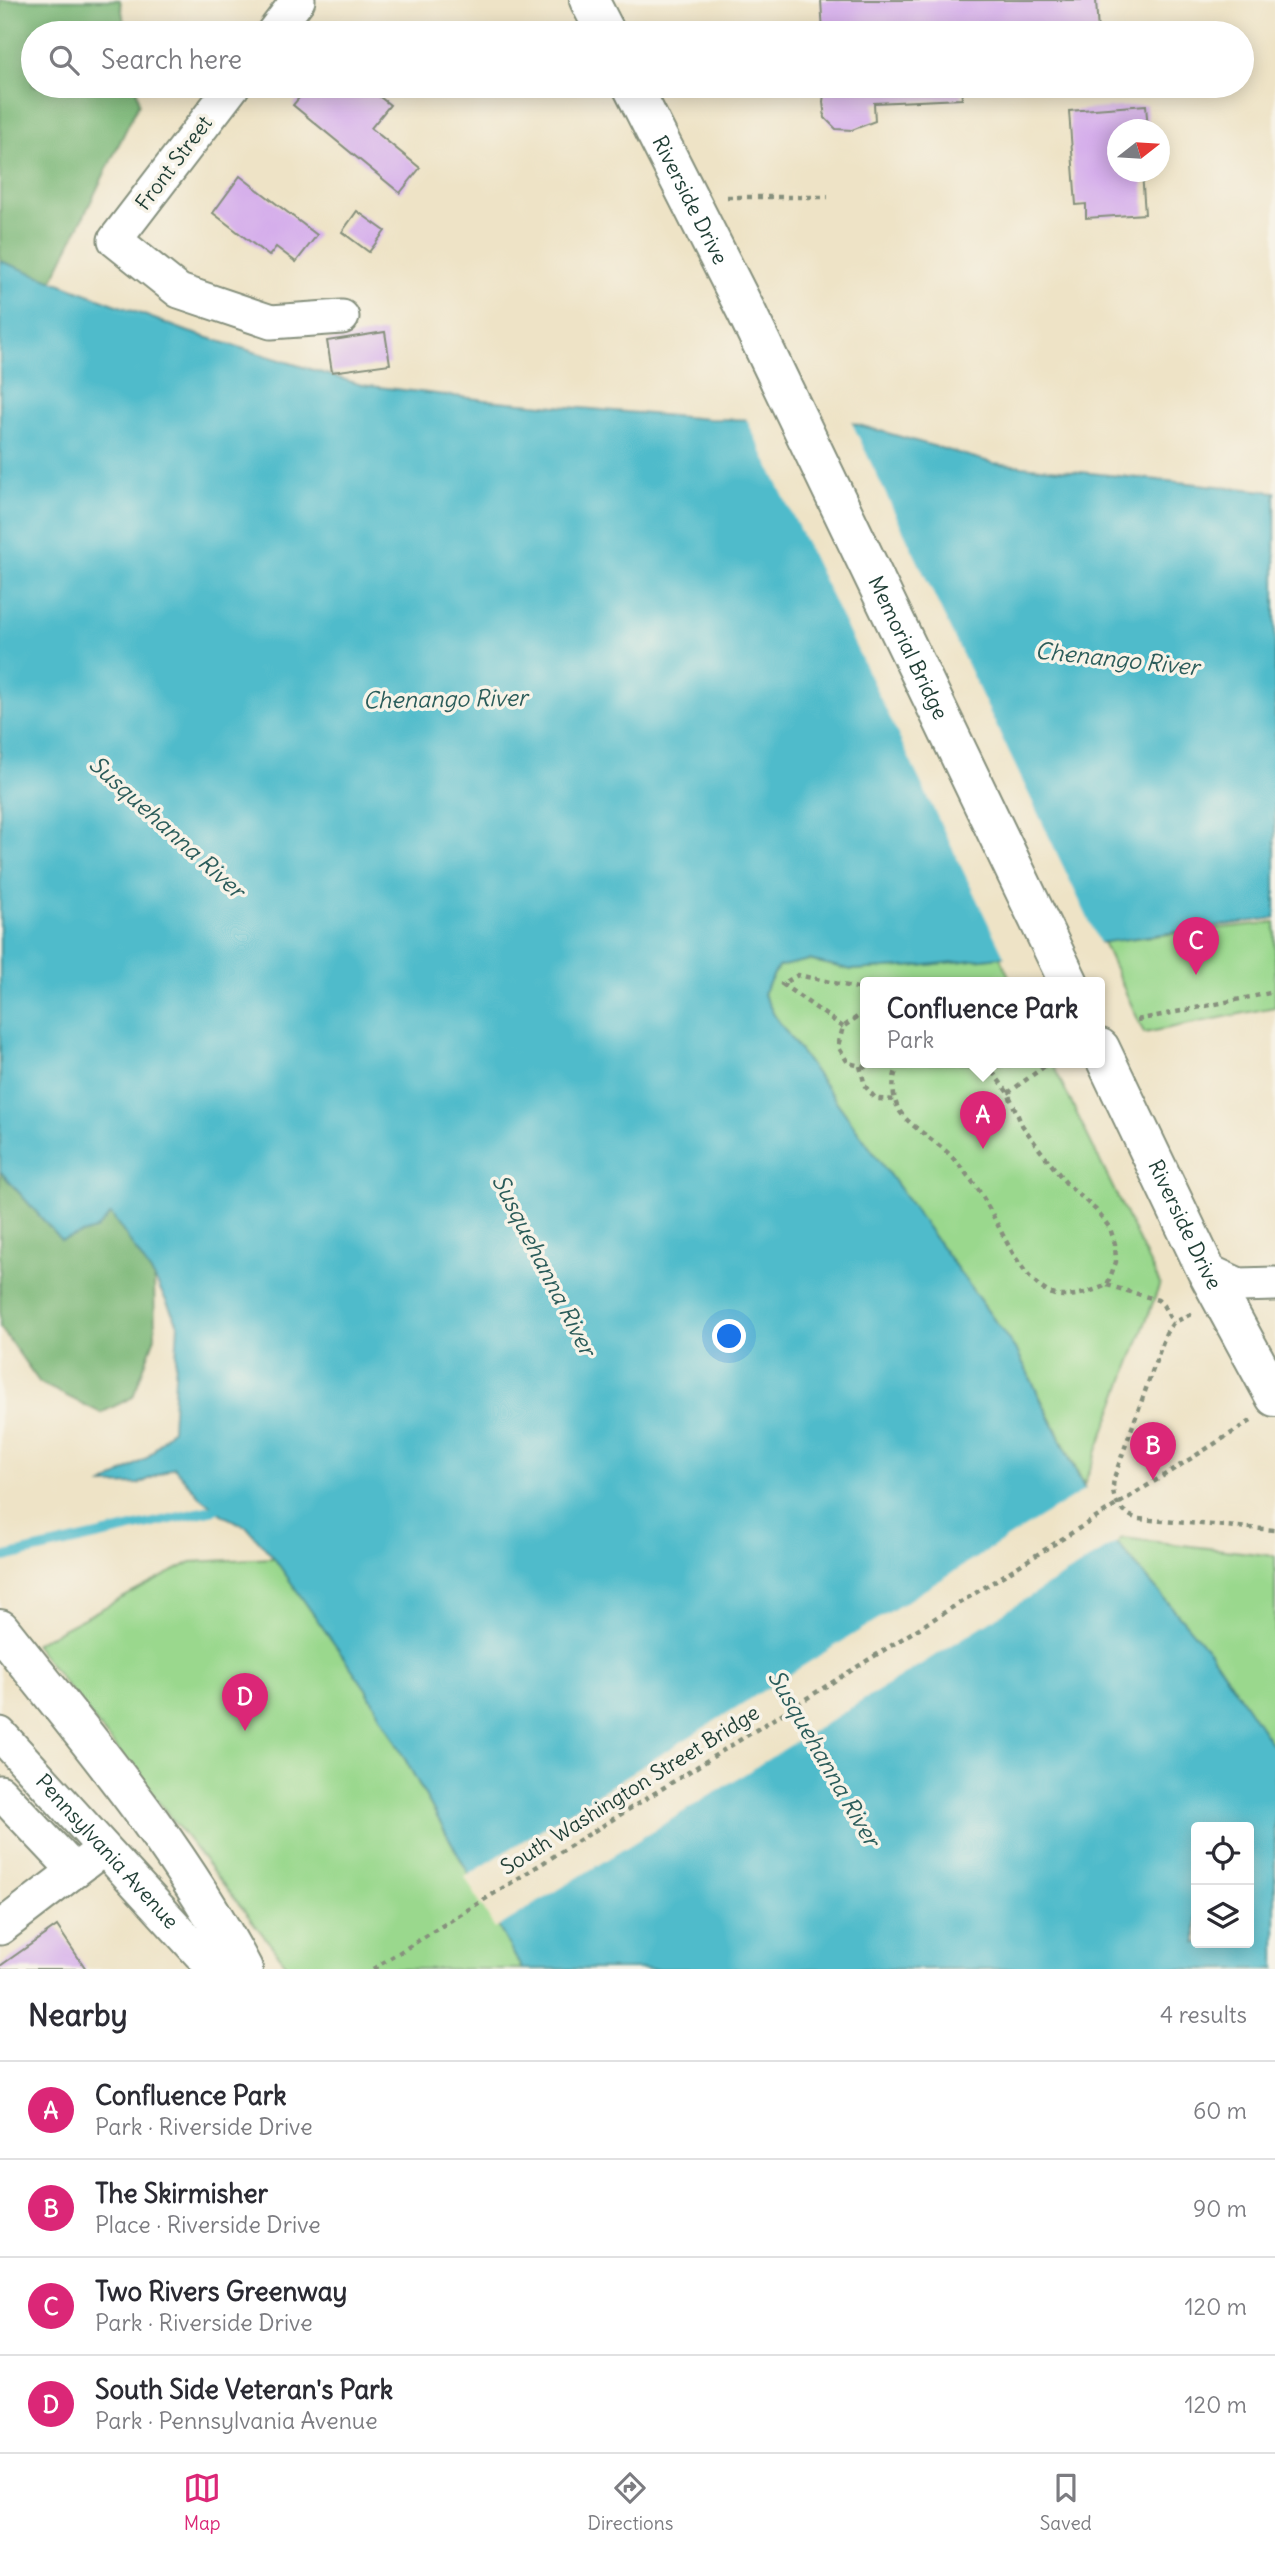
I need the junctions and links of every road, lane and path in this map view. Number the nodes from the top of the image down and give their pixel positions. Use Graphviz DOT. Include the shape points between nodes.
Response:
graph roads {
  1 [pos="298,0"];
  2 [pos="589,0"];
  3 [pos="282,21"];
  4 [pos="600,21"];
  5 [pos="224,98"];
  6 [pos="638,98"];
  7 [pos="689,197"];
  8 [pos="828,197"];
  9 [pos="747,313"];
  10 [pos="342,317"];
  11 [pos="1067,977"];
  12 [pos="860,989"];
  13 [pos="1275,992"];
  14 [pos="860,1015"];
  15 [pos="1137,1020"];
  16 [pos="843,1027"];
  17 [pos="1105,1058"];
  18 [pos="860,1066"];
  19 [pos="860,1068"];
  20 [pos="896,1068"];
  21 [pos="990,1068"];
  22 [pos="1042,1068"];
  23 [pos="1008,1093"];
  24 [pos="896,1100"];
  25 [pos="1107,1284"];
  26 [pos="1213,1284"];
  27 [pos="1275,1284"];
  28 [pos="1173,1323"];
  29 [pos="1264,1409"];
  30 [pos="1118,1506"];
  31 [pos="1275,1530"];
  32 [pos="0,1629"];
  33 [pos="0,1734"];
  34 [pos="0,1791"];
  35 [pos="103,1849"];
  36 [pos="74,1870"];
  37 [pos="3,1921"];
  38 [pos="214,1969"];
  39 [pos="243,1969"];
  40 [pos="373,1969"];
  1 -- 3 [label="street"];
  2 -- 4 [label="main road"];
  5 -- 10 [label="street, Front Street" via="115,240 179,291 271,321"];
  6 -- 7 [label="main road, Riverside Drive"];
  7 -- 8 [label="path"];
  7 -- 9 [label="main road, Riverside Drive"];
  9 -- 11 [label="main road, Memorial Bridge"];
  12 -- 16 [label="path" via="798,975 782,984"];
  13 -- 15 [label="path"];
  14 -- 16 [label="path"];
  16 -- 18 [label="path" via="838,1046 848,1063"];
  17 -- 26 [label="main road, Riverside Drive"];
  19 -- 24 [label="path" via="865,1086 876,1099"];
  20 -- 24 [label="path"];
  21 -- 23 [label="path"];
  22 -- 23 [label="path"];
  23 -- 25 [label="path" via="1022,1125 1066,1184 1110,1228 1116,1262"];
  24 -- 25 [label="path" via="899,1111 948,1153 974,1183 1026,1275 1048,1293 1083,1295"];
  25 -- 28 [label="path" via="1158,1300"];
  26 -- 27 [label="street"];
  26 -- 28 [label="path"];
  26 -- 29 [label="main road, Riverside Drive"];
  28 -- 30 [label="path" via="1113,1483"];
  29 -- 30 [label="path, South Washington Street Bridge"];
  30 -- 31 [label="path" via="1138,1519"];
  30 -- 40 [label="path, South Washington Street Bridge"];
  32 -- 39 [label="main road" via="157,1828"];
  33 -- 35 [label="street, Pennsylvania Avenue"];
  34 -- 36 [label="street"];
  35 -- 36 [label="street"];
  35 -- 38 [label="street, Pennsylvania Avenue"];
  36 -- 37 [label="street"];
}
